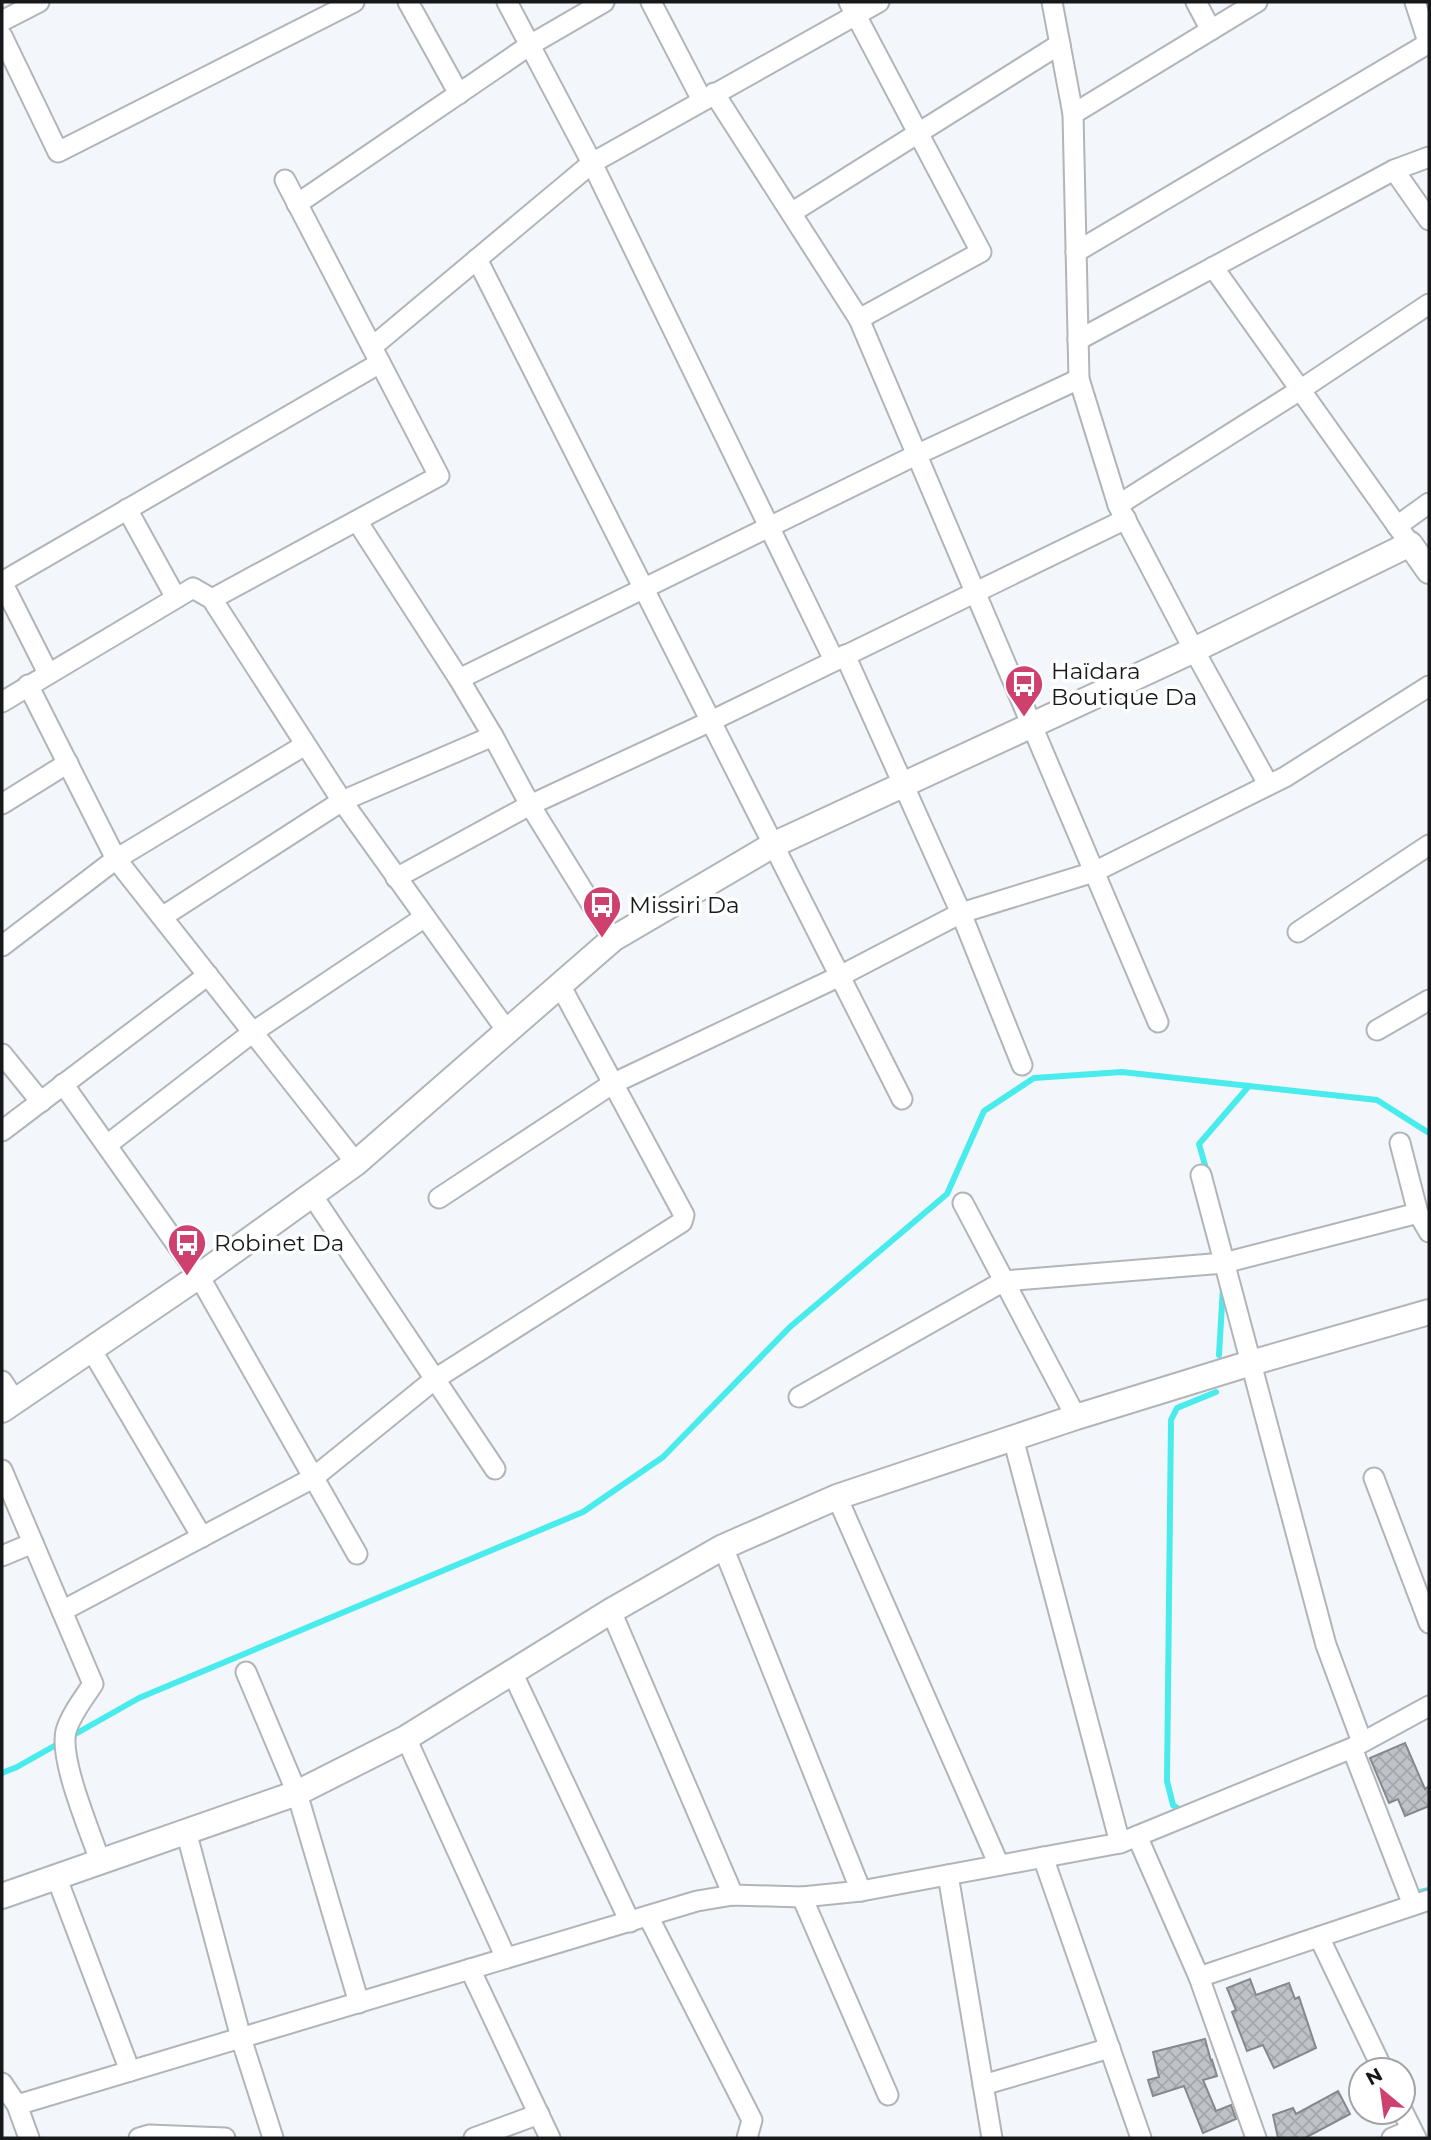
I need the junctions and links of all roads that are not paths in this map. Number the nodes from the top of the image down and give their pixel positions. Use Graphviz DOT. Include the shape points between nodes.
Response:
graph roads {
  1 [pos="39,2"];
  2 [pos="354,2"];
  3 [pos="408,2"];
  4 [pos="507,2"];
  5 [pos="604,2"];
  6 [pos="651,2"];
  7 [pos="879,2"];
  8 [pos="1052,2"];
  9 [pos="1196,2"];
  10 [pos="1257,2"];
  11 [pos="1415,2"];
  12 [pos="852,8"];
  13 [pos="2,21"];
  14 [pos="1211,30"];
  15 [pos="2,36"];
  16 [pos="1060,44"];
  17 [pos="1429,44"];
  18 [pos="530,45"];
  19 [pos="458,94"];
  20 [pos="708,97"];
  21 [pos="1073,114"];
  22 [pos="918,133"];
  23 [pos="1429,157"];
  24 [pos="592,163"];
  25 [pos="1394,170"];
  26 [pos="285,180"];
  27 [pos="297,204"];
  28 [pos="791,213"];
  29 [pos="1429,220"];
  30 [pos="1076,253"];
  31 [pos="477,259"];
  32 [pos="1213,267"];
  33 [pos="1429,304"];
  34 [pos="859,319"];
  35 [pos="1078,340"];
  36 [pos="376,355"];
  37 [pos="1079,379"];
  38 [pos="1300,390"];
  39 [pos="916,455"];
  40 [pos="1429,503"];
  41 [pos="127,509"];
  42 [pos="1122,512"];
  43 [pos="357,521"];
  44 [pos="769,527"];
  45 [pos="1404,535"];
  46 [pos="1429,571"];
  47 [pos="2,582"];
  48 [pos="644,588"];
  49 [pos="975,592"];
  50 [pos="176,598"];
  51 [pos="212,599"];
  52 [pos="1194,650"];
  53 [pos="839,658"];
  54 [pos="48,673"];
  55 [pos="459,679"];
  56 [pos="28,685"];
  57 [pos="1429,685"];
  58 [pos="2,702"];
  59 [pos="711,721"];
  60 [pos="1032,725"];
  61 [pos="493,736"];
  62 [pos="305,745"];
  63 [pos="68,764"];
  64 [pos="903,785"];
  65 [pos="1268,785"];
  66 [pos="342,802"];
  67 [pos="2,804"];
  68 [pos="530,805"];
  69 [pos="774,845"];
  70 [pos="1429,845"];
  71 [pos="117,859"];
  72 [pos="1094,872"];
  73 [pos="396,878"];
  74 [pos="961,913"];
  75 [pos="162,917"];
  76 [pos="425,917"];
  77 [pos="1297,932"];
  78 [pos="613,939"];
  79 [pos="2,946"];
  80 [pos="208,975"];
  81 [pos="840,976"];
  82 [pos="560,985"];
  83 [pos="1429,1000"];
  84 [pos="1158,1022"];
  85 [pos="1377,1030"];
  86 [pos="507,1031"];
  87 [pos="253,1032"];
  88 [pos="2,1054"];
  89 [pos="1022,1065"];
  90 [pos="63,1084"];
  91 [pos="612,1084"];
  92 [pos="902,1099"];
  93 [pos="41,1102"];
  94 [pos="2,1131"];
  95 [pos="1400,1143"];
  96 [pos="107,1145"];
  97 [pos="356,1163"];
  98 [pos="1201,1175"];
  99 [pos="312,1195"];
  100 [pos="439,1198"];
  101 [pos="963,1203"];
  102 [pos="1418,1213"];
  103 [pos="1429,1232"];
  104 [pos="1224,1263"];
  105 [pos="199,1276"];
  106 [pos="1004,1281"];
  107 [pos="1429,1312"];
  108 [pos="91,1349"];
  109 [pos="1251,1363"];
  110 [pos="435,1379"];
  111 [pos="6,1397"];
  112 [pos="799,1397"];
  113 [pos="1076,1417"];
  114 [pos="1013,1438"];
  115 [pos="495,1469"];
  116 [pos="2,1471"];
  117 [pos="313,1478"];
  118 [pos="1374,1478"];
  119 [pos="837,1497"];
  120 [pos="202,1537"];
  121 [pos="33,1543"];
  122 [pos="723,1547"];
  123 [pos="357,1555"];
  124 [pos="2,1556"];
  125 [pos="62,1611"];
  126 [pos="611,1611"];
  127 [pos="1429,1623"];
  128 [pos="246,1671"];
  129 [pos="512,1672"];
  130 [pos="1429,1706"];
  131 [pos="406,1738"];
  132 [pos="1357,1745"];
  133 [pos="297,1793"];
  134 [pos="186,1831"];
  135 [pos="1128,1839"];
  136 [pos="1043,1857"];
  137 [pos="100,1861"];
  138 [pos="999,1866"];
  139 [pos="948,1875"];
  140 [pos="56,1877"];
  141 [pos="861,1891"];
  142 [pos="2,1895"];
  143 [pos="733,1895"];
  144 [pos="802,1897"];
  145 [pos="1421,1902"];
  146 [pos="639,1919"];
  147 [pos="1319,1937"];
  148 [pos="506,1958"];
  149 [pos="470,1969"];
  150 [pos="1199,1977"];
  151 [pos="359,2003"];
  152 [pos="241,2038"];
  153 [pos="1110,2048"];
  154 [pos="1376,2056"];
  155 [pos="130,2071"];
  156 [pos="2,2083"];
  157 [pos="983,2085"];
  158 [pos="888,2095"];
  159 [pos="17,2105"];
  160 [pos="539,2114"];
  161 [pos="1410,2127"];
  162 [pos="29,2138"];
  163 [pos="139,2138"];
  164 [pos="225,2138"];
  165 [pos="273,2138"];
  166 [pos="474,2138"];
  167 [pos="550,2138"];
  168 [pos="747,2138"];
  169 [pos="992,2138"];
  170 [pos="1141,2138"];
  171 [pos="1256,2138"];
  172 [pos="1392,2138"];
  1 -- 13 [label="street"];
  2 -- 15 [label="street" via="58,152"];
  3 -- 19 [label="street"];
  4 -- 18 [label="street"];
  5 -- 18 [label="street"];
  6 -- 20 [label="street"];
  7 -- 12 [label="street"];
  8 -- 16 [label="street"];
  9 -- 14 [label="street"];
  10 -- 14 [label="street"];
  11 -- 17 [label="street"];
  12 -- 20 [label="street"];
  12 -- 22 [label="street"];
  14 -- 21 [label="street"];
  16 -- 21 [label="street"];
  16 -- 22 [label="street"];
  17 -- 30 [label="street"];
  18 -- 19 [label="street"];
  18 -- 24 [label="street"];
  19 -- 27 [label="street"];
  20 -- 24 [label="street"];
  20 -- 28 [label="street"];
  21 -- 30 [label="street"];
  22 -- 28 [label="street"];
  22 -- 34 [label="street" via="981,252"];
  23 -- 25 [label="street"];
  24 -- 31 [label="street"];
  24 -- 44 [label="street"];
  25 -- 29 [label="street"];
  25 -- 32 [label="street"];
  26 -- 27 [label="street"];
  27 -- 36 [label="street"];
  28 -- 34 [label="street"];
  30 -- 35 [label="street"];
  31 -- 36 [label="street"];
  31 -- 48 [label="street"];
  32 -- 35 [label="street"];
  32 -- 38 [label="street"];
  33 -- 38 [label="street"];
  34 -- 39 [label="street"];
  35 -- 37 [label="street"];
  36 -- 41 [label="street"];
  36 -- 43 [label="street" via="439,476"];
  37 -- 39 [label="street"];
  37 -- 42 [label="street"];
  38 -- 42 [label="street"];
  38 -- 45 [label="street"];
  39 -- 44 [label="street"];
  39 -- 49 [label="street"];
  40 -- 45 [label="street"];
  41 -- 47 [label="street"];
  41 -- 50 [label="street"];
  42 -- 49 [label="street"];
  42 -- 52 [label="street"];
  43 -- 51 [label="street"];
  43 -- 55 [label="street"];
  44 -- 48 [label="street"];
  44 -- 53 [label="street"];
  45 -- 46 [label="street"];
  45 -- 52 [label="street"];
  47 -- 54 [label="street"];
  48 -- 55 [label="street"];
  48 -- 59 [label="street"];
  49 -- 53 [label="street"];
  49 -- 60 [label="street"];
  50 -- 51 [label="street" via="193,589"];
  50 -- 54 [label="street"];
  51 -- 62 [label="street"];
  52 -- 60 [label="street"];
  52 -- 65 [label="street"];
  53 -- 59 [label="street"];
  53 -- 64 [label="street"];
  54 -- 56 [label="street"];
  55 -- 61 [label="street"];
  56 -- 58 [label="street"];
  56 -- 63 [label="street"];
  57 -- 65 [label="street"];
  59 -- 68 [label="street"];
  59 -- 69 [label="street"];
  60 -- 64 [label="street"];
  60 -- 72 [label="street"];
  61 -- 66 [label="street"];
  61 -- 68 [label="street"];
  62 -- 66 [label="street"];
  62 -- 71 [label="street"];
  63 -- 67 [label="street"];
  63 -- 71 [label="street"];
  64 -- 69 [label="street"];
  64 -- 74 [label="street"];
  65 -- 72 [label="street"];
  66 -- 73 [label="street"];
  66 -- 75 [label="street"];
  68 -- 73 [label="street"];
  68 -- 78 [label="street"];
  69 -- 78 [label="street"];
  69 -- 81 [label="street"];
  70 -- 77 [label="street"];
  71 -- 75 [label="street"];
  71 -- 79 [label="street"];
  72 -- 74 [label="street"];
  72 -- 84 [label="street"];
  73 -- 76 [label="street"];
  74 -- 81 [label="street"];
  74 -- 89 [label="street"];
  75 -- 80 [label="street"];
  76 -- 86 [label="street"];
  76 -- 87 [label="street"];
  78 -- 82 [label="street"];
  80 -- 87 [label="street"];
  80 -- 90 [label="street"];
  81 -- 91 [label="street"];
  81 -- 92 [label="street"];
  82 -- 86 [label="street"];
  82 -- 91 [label="street"];
  83 -- 85 [label="street"];
  86 -- 97 [label="street"];
  87 -- 96 [label="street"];
  87 -- 97 [label="street"];
  88 -- 93 [label="street"];
  90 -- 93 [label="street"];
  90 -- 96 [label="street"];
  91 -- 100 [label="street"];
  91 -- 110 [label="street" via="684,1219"];
  93 -- 94 [label="street"];
  95 -- 102 [label="street"];
  96 -- 105 [label="street"];
  97 -- 99 [label="street"];
  98 -- 104 [label="street"];
  99 -- 105 [label="street"];
  99 -- 110 [label="street"];
  101 -- 106 [label="street"];
  102 -- 103 [label="street"];
  102 -- 104 [label="street"];
  104 -- 106 [label="street"];
  104 -- 109 [label="street"];
  105 -- 108 [label="street"];
  105 -- 117 [label="street"];
  106 -- 112 [label="street"];
  106 -- 113 [label="street"];
  107 -- 109 [label="street"];
  108 -- 111 [label="street"];
  108 -- 120 [label="street"];
  109 -- 113 [label="street"];
  109 -- 132 [label="street"];
  110 -- 115 [label="street"];
  110 -- 117 [label="street"];
  113 -- 114 [label="street"];
  114 -- 119 [label="street"];
  114 -- 135 [label="street"];
  116 -- 121 [label="street"];
  117 -- 120 [label="street"];
  117 -- 123 [label="street"];
  118 -- 127 [label="street"];
  119 -- 122 [label="street"];
  119 -- 138 [label="street"];
  120 -- 125 [label="street"];
  121 -- 124 [label="street"];
  121 -- 125 [label="street"];
  122 -- 126 [label="street"];
  122 -- 141 [label="street"];
  125 -- 137 [label="street" via="93,1684 66,1732 66,1756"];
  126 -- 129 [label="street"];
  126 -- 143 [label="street"];
  128 -- 133 [label="street"];
  129 -- 131 [label="street"];
  129 -- 146 [label="street"];
  130 -- 132 [label="street"];
  131 -- 133 [label="street"];
  131 -- 148 [label="street"];
  132 -- 135 [label="street"];
  132 -- 145 [label="street"];
  133 -- 134 [label="street"];
  133 -- 151 [label="street"];
  134 -- 137 [label="street"];
  134 -- 152 [label="street"];
  135 -- 136 [label="street"];
  135 -- 150 [label="street"];
  136 -- 138 [label="street"];
  136 -- 153 [label="street"];
  137 -- 140 [label="street"];
  138 -- 139 [label="street"];
  139 -- 141 [label="street"];
  139 -- 157 [label="street"];
  140 -- 142 [label="street"];
  140 -- 155 [label="street"];
  141 -- 144 [label="street"];
  143 -- 144 [label="street"];
  143 -- 146 [label="street"];
  144 -- 158 [label="street"];
  145 -- 147 [label="street"];
  146 -- 148 [label="street"];
  146 -- 168 [label="street" via="752,2120"];
  147 -- 150 [label="street"];
  147 -- 154 [label="street"];
  148 -- 149 [label="street"];
  149 -- 151 [label="street"];
  149 -- 160 [label="street"];
  150 -- 171 [label="street"];
  151 -- 152 [label="street"];
  152 -- 155 [label="street"];
  152 -- 165 [label="street"];
  153 -- 157 [label="street"];
  153 -- 170 [label="street"];
  155 -- 159 [label="street"];
  156 -- 159 [label="street"];
  157 -- 169 [label="street"];
  159 -- 162 [label="street"];
  160 -- 166 [label="street"];
  160 -- 167 [label="street"];
  161 -- 172 [label="street"];
  163 -- 164 [label="street"];
}
